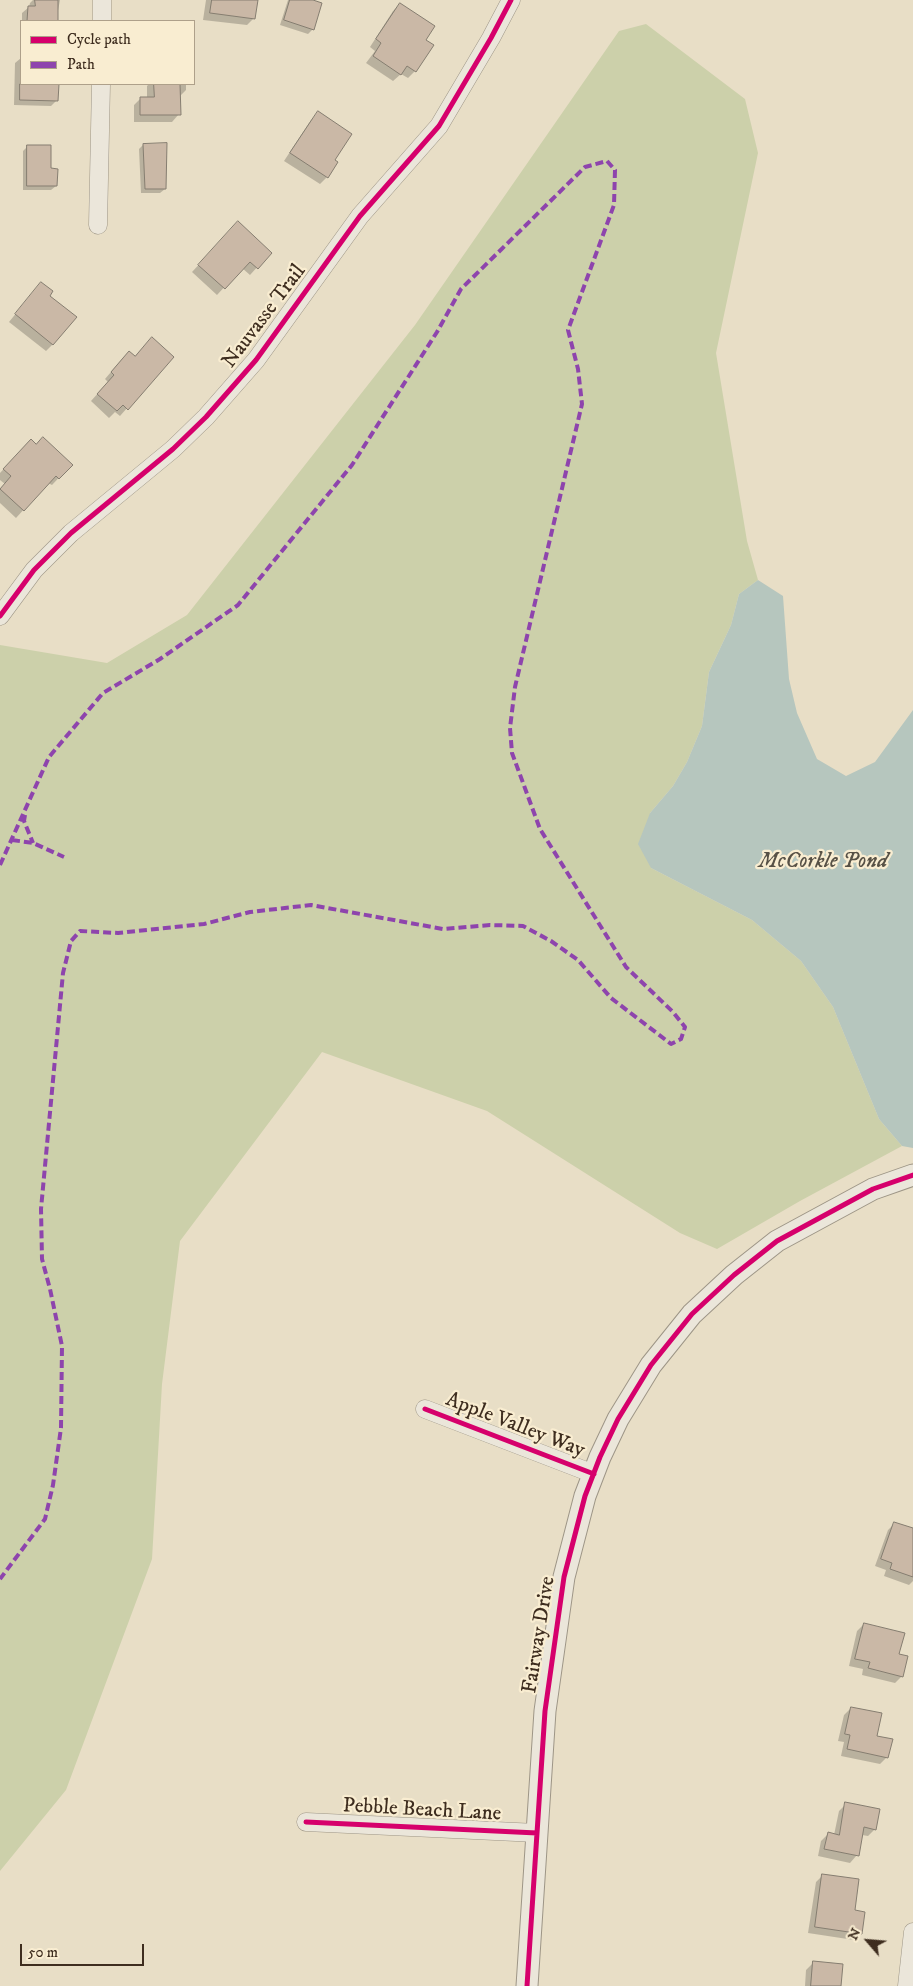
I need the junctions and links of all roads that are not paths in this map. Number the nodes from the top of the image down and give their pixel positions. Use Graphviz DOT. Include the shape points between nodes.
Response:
graph roads {
  1 [pos="102,0"];
  2 [pos="511,0"];
  3 [pos="102,20"];
  4 [pos="100,85"];
  5 [pos="98,225"];
  6 [pos="0,616"];
  7 [pos="913,1175"];
  8 [pos="425,1410"];
  9 [pos="594,1474"];
  10 [pos="306,1822"];
  11 [pos="537,1833"];
  12 [pos="913,1932"];
  13 [pos="527,1986"];
  14 [pos="907,1986"];
  1 -- 3 [label="street"];
  2 -- 6 [label="street, Nauvasse Trail" via="440,126 360,216 256,360 174,449 71,533 34,570"];
  4 -- 5 [label="street"];
  7 -- 9 [label="street, Fairway Drive" via="873,1189 777,1241 692,1314 651,1365 618,1419"];
  8 -- 9 [label="street, Apple Valley Way"];
  9 -- 11 [label="street, Fairway Drive" via="564,1577 545,1711"];
  10 -- 11 [label="street, Pebble Beach Lane"];
  11 -- 13 [label="street, Fairway Drive"];
  12 -- 14 [label="street"];
}
